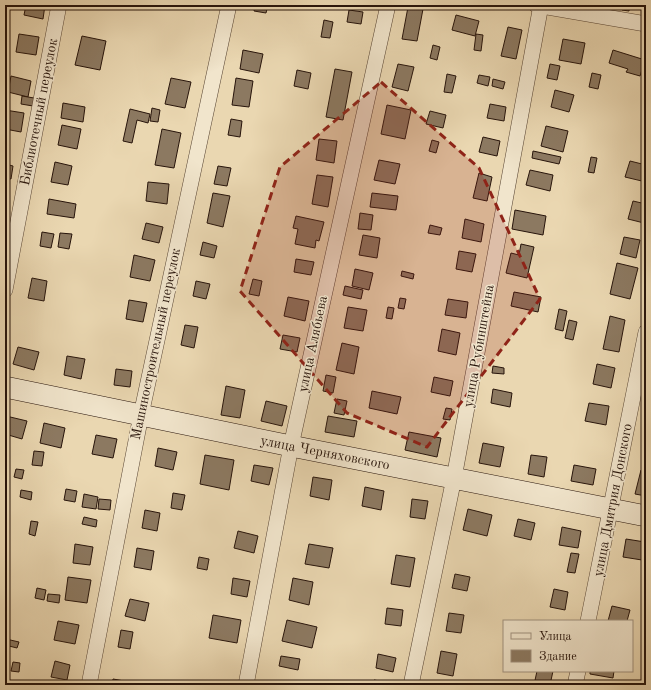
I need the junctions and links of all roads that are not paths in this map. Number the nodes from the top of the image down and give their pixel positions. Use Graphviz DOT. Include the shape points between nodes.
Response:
graph roads {
  1 [pos="59,5"];
  2 [pos="229,5"];
  3 [pos="388,5"];
  4 [pos="539,5"];
  5 [pos="646,24"];
  6 [pos="5,290"];
  7 [pos="646,332"];
  8 [pos="5,387"];
  9 [pos="141,415"];
  10 [pos="291,446"];
  11 [pos="454,478"];
  12 [pos="612,508"];
  13 [pos="646,516"];
  14 [pos="588,620"];
  15 [pos="578,672"];
  16 [pos="89,685"];
  17 [pos="246,685"];
  18 [pos="411,685"];
  19 [pos="575,685"];
  1 -- 6 [label="street, Библиотечный переулок"];
  2 -- 9 [label="street, Машиностроительный переулок"];
  3 -- 10 [label="street, улица Алябьева"];
  4 -- 5 [label="street"];
  4 -- 11 [label="street, улица Рубинштейна"];
  7 -- 12 [label="street, улица Дмитрия Донского"];
  8 -- 9 [label="street, улица Черняховского"];
  9 -- 10 [label="street, улица Черняховского"];
  9 -- 16 [label="street, Машиностроительный переулок"];
  10 -- 11 [label="street, улица Черняховского"];
  10 -- 17 [label="street, улица Алябьева"];
  11 -- 12 [label="street, улица Черняховского"];
  11 -- 18 [label="street, улица Рубинштейна"];
  12 -- 13 [label="street, улица Черняховского"];
  12 -- 14 [label="street, улица Дмитрия Донского"];
  15 -- 19 [label="street"];
}
